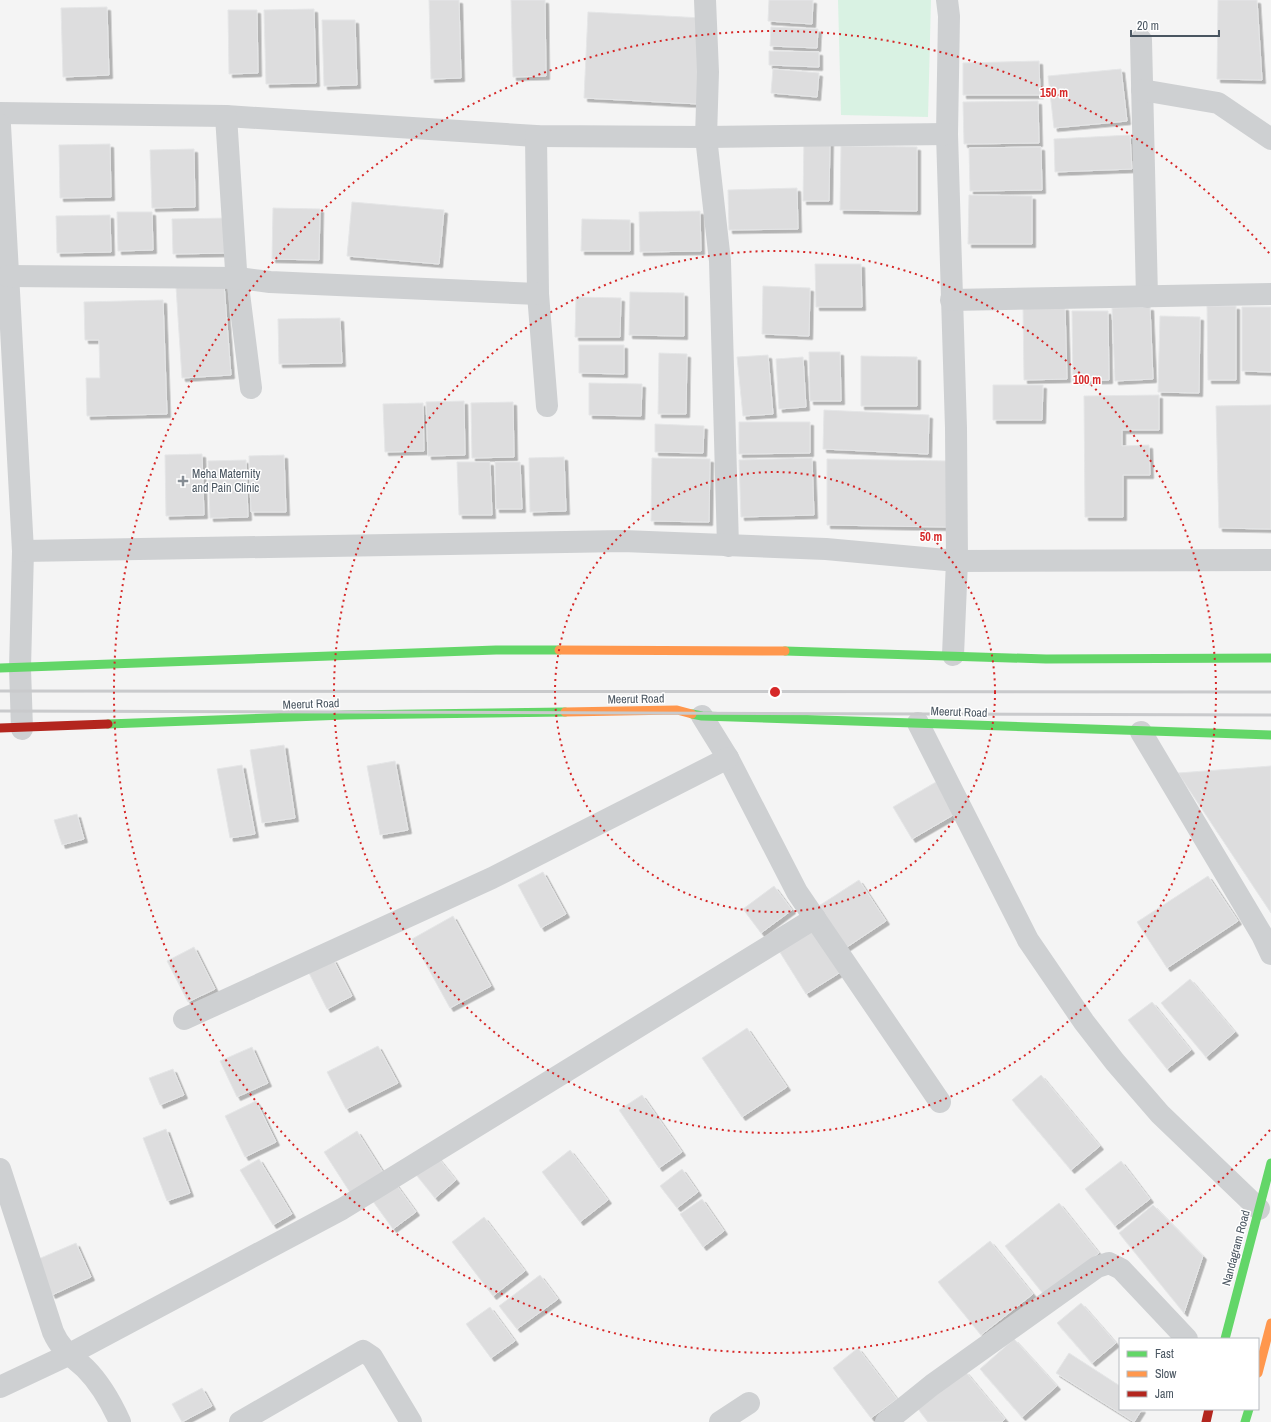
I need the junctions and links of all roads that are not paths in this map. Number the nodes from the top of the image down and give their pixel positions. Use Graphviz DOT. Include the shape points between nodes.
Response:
graph roads {
  1 [pos="705,0"];
  2 [pos="947,0"];
  3 [pos="1141,40"];
  4 [pos="1142,90"];
  5 [pos="0,113"];
  6 [pos="226,116"];
  7 [pos="0,125"];
  8 [pos="947,134"];
  9 [pos="536,136"];
  10 [pos="706,136"];
  11 [pos="1271,139"];
  12 [pos="8,276"];
  13 [pos="238,278"];
  14 [pos="538,294"];
  15 [pos="1271,294"];
  16 [pos="1147,297"];
  17 [pos="951,300"];
  18 [pos="251,388"];
  19 [pos="547,406"];
  20 [pos="728,546"];
  21 [pos="23,551"];
  22 [pos="1271,560"];
  23 [pos="957,561"];
  24 [pos="953,655"];
  25 [pos="1271,658"];
  26 [pos="10,668"];
  27 [pos="702,716"];
  28 [pos="918,723"];
  29 [pos="0,728"];
  30 [pos="22,729"];
  31 [pos="1141,732"];
  32 [pos="1271,735"];
  33 [pos="728,758"];
  34 [pos="815,918"];
  35 [pos="1271,954"];
  36 [pos="184,1019"];
  37 [pos="940,1102"];
  38 [pos="1271,1163"];
  39 [pos="0,1169"];
  40 [pos="1259,1209"];
  41 [pos="1271,1323"];
  42 [pos="1187,1338"];
  43 [pos="1225,1338"];
  44 [pos="68,1355"];
  45 [pos="1259,1369"];
  46 [pos="0,1387"];
  47 [pos="749,1402"];
  48 [pos="1209,1410"];
  49 [pos="1249,1410"];
  50 [pos="120,1422"];
  51 [pos="240,1422"];
  52 [pos="412,1422"];
  53 [pos="720,1422"];
  54 [pos="886,1422"];
  55 [pos="1206,1422"];
  56 [pos="1245,1422"];
  1 -- 10 [label="street" via="708,72"];
  2 -- 8 [label="street"];
  3 -- 4 [label="street"];
  4 -- 11 [label="street" via="1218,103"];
  4 -- 16 [label="street"];
  5 -- 6 [label="street"];
  6 -- 9 [label="street"];
  6 -- 13 [label="street"];
  7 -- 12 [label="street"];
  8 -- 10 [label="street"];
  8 -- 17 [label="street"];
  9 -- 10 [label="street"];
  9 -- 14 [label="street"];
  10 -- 20 [label="street" via="720,261"];
  12 -- 13 [label="street"];
  12 -- 21 [label="street"];
  13 -- 14 [label="street"];
  13 -- 18 [label="street"];
  14 -- 19 [label="street"];
  15 -- 16 [label="street"];
  16 -- 17 [label="street"];
  17 -- 23 [label="street" via="956,428"];
  20 -- 21 [label="street" via="623,541"];
  20 -- 23 [label="street" via="826,549"];
  21 -- 26 [label="street"];
  22 -- 23 [label="street"];
  23 -- 24 [label="street"];
  24 -- 25 [label="main road" via="1046,659"];
  24 -- 26 [label="main road" via="772,651 496,650"];
  26 -- 30 [label="street"];
  27 -- 28 [label="main road, Meerut Road"];
  27 -- 30 [label="main road, Meerut Road" via="677,710 345,715"];
  27 -- 33 [label="street"];
  28 -- 31 [label="main road, Meerut Road"];
  28 -- 40 [label="street" via="1028,940 1084,1022 1160,1114"];
  29 -- 30 [label="main road, Meerut Road"];
  31 -- 32 [label="main road, Meerut Road"];
  31 -- 35 [label="street"];
  33 -- 34 [label="street" via="797,892"];
  33 -- 36 [label="street" via="492,878"];
  34 -- 37 [label="street"];
  34 -- 44 [label="street" via="342,1209"];
  38 -- 40 [label="main road, Nandagram Road"];
  39 -- 44 [label="street" via="52,1332"];
  40 -- 43 [label="main road, Nandagram Road"];
  41 -- 45 [label="main road"];
  42 -- 54 [label="street" via="1122,1270 1109,1263 1097,1266 932,1385"];
  44 -- 46 [label="street"];
  44 -- 50 [label="street" via="94,1379 110,1400"];
  47 -- 53 [label="street"];
  48 -- 55 [label="main road"];
  49 -- 56 [label="main road"];
  51 -- 52 [label="street" via="363,1351 372,1357"];
}
